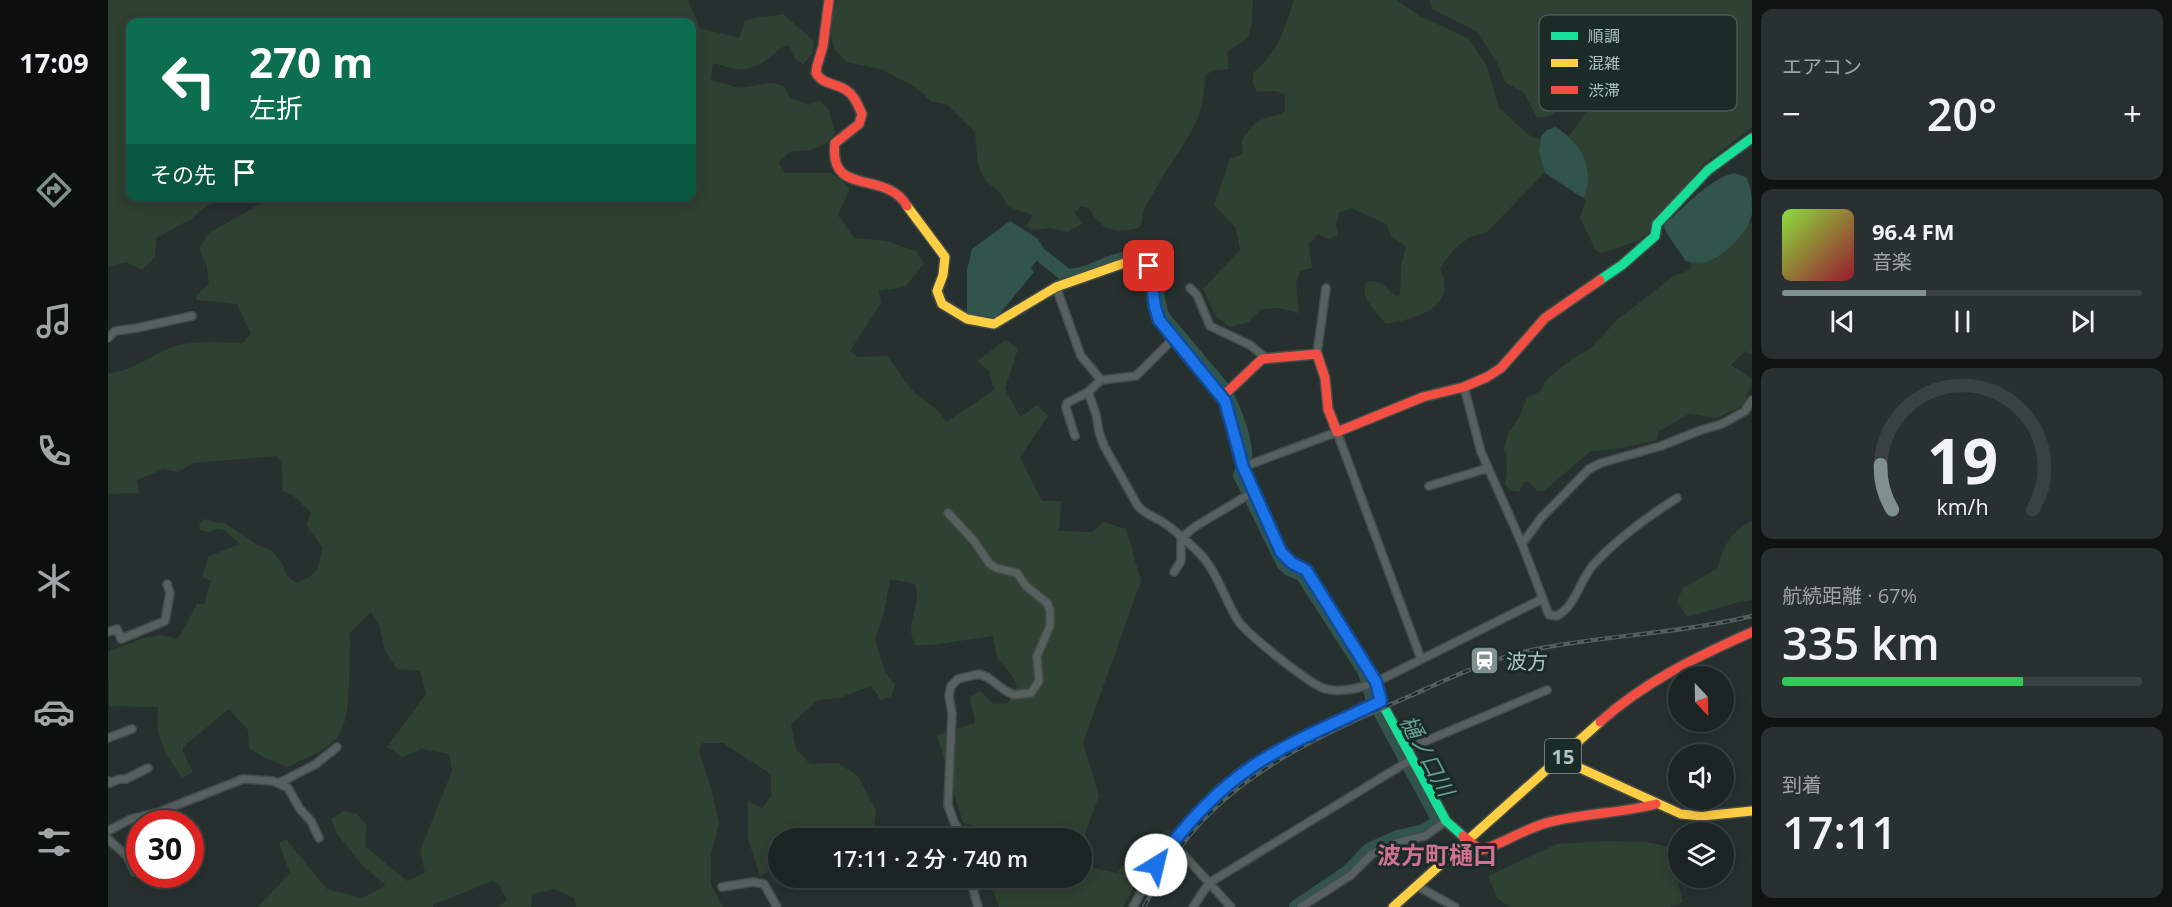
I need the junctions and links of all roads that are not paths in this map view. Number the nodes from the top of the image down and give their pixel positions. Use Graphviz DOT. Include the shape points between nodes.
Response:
graph roads {
  1 [pos="829,0"];
  2 [pos="1752,138"];
  3 [pos="1056,287"];
  4 [pos="1190,288"];
  5 [pos="1326,288"];
  6 [pos="192,316"];
  7 [pos="108,338"];
  8 [pos="1174,338"];
  9 [pos="1317,354"];
  10 [pos="1267,359"];
  11 [pos="1101,380"];
  12 [pos="1464,387"];
  13 [pos="1088,392"];
  14 [pos="1222,397"];
  15 [pos="1752,400"];
  16 [pos="1337,432"];
  17 [pos="1075,436"];
  18 [pos="1243,467"];
  19 [pos="1488,468"];
  20 [pos="1429,486"];
  21 [pos="1253,492"];
  22 [pos="1677,498"];
  23 [pos="948,513"];
  24 [pos="1181,538"];
  25 [pos="1522,544"];
  26 [pos="1174,572"];
  27 [pos="167,584"];
  28 [pos="1542,600"];
  29 [pos="108,632"];
  30 [pos="1752,632"];
  31 [pos="1421,659"];
  32 [pos="1376,682"];
  33 [pos="1547,690"];
  34 [pos="1381,701"];
  35 [pos="132,729"];
  36 [pos="108,738"];
  37 [pos="337,747"];
  38 [pos="1407,749"];
  39 [pos="1412,759"];
  40 [pos="1560,759"];
  41 [pos="148,768"];
  42 [pos="108,781"];
  43 [pos="279,783"];
  44 [pos="1656,804"];
  45 [pos="164,810"];
  46 [pos="1752,810"];
  47 [pos="126,821"];
  48 [pos="1446,821"];
  49 [pos="958,828"];
  50 [pos="108,831"];
  51 [pos="319,838"];
  52 [pos="108,839"];
  53 [pos="1468,839"];
  54 [pos="1183,854"];
  55 [pos="126,855"];
  56 [pos="1209,883"];
  57 [pos="1417,886"];
  58 [pos="722,887"];
  59 [pos="973,888"];
  60 [pos="777,907"];
  61 [pos="978,907"];
  62 [pos="1133,907"];
  63 [pos="1194,907"];
  64 [pos="1231,907"];
  65 [pos="1301,907"];
  66 [pos="1393,907"];
  67 [pos="1455,907"];
  1 -- 3 [label="street" via="816,72 825,82 849,91 862,114 859,124 835,143 836,167 849,178 902,198 945,257 937,291 942,304 971,320 994,324"];
  2 -- 12 [label="street" via="1708,170 1657,224 1655,236 1622,265 1545,318 1501,368"];
  3 -- 8 [label="street" via="1130,261 1149,266 1159,320"];
  3 -- 11 [label="street" via="1081,356"];
  4 -- 10 [label="street" via="1210,326 1250,345"];
  5 -- 9 [label="street"];
  6 -- 7 [label="street" via="115,331"];
  8 -- 11 [label="street" via="1136,376"];
  8 -- 14 [label="street"];
  9 -- 10 [label="street"];
  9 -- 16 [label="street"];
  10 -- 14 [label="street" via="1262,359"];
  11 -- 13 [label="street"];
  12 -- 16 [label="street" via="1423,397"];
  12 -- 19 [label="street" via="1480,452"];
  13 -- 17 [label="street" via="1067,404"];
  13 -- 24 [label="street" via="1104,446 1138,506"];
  14 -- 18 [label="street"];
  15 -- 25 [label="street" via="1745,411 1722,424 1589,469 1541,518"];
  16 -- 18 [label="street"];
  16 -- 31 [label="street"];
  18 -- 21 [label="street"];
  19 -- 20 [label="street"];
  19 -- 25 [label="street"];
  21 -- 24 [label="street"];
  21 -- 32 [label="street" via="1281,552 1306,570"];
  22 -- 28 [label="street" via="1643,519 1593,565 1565,611 1549,615"];
  23 -- 49 [label="street" via="989,563 1017,573 1047,603 1051,618 1038,656 1039,681 1031,693 1014,695 979,674 958,679 951,686 948,805"];
  24 -- 26 [label="street" via="1181,561"];
  24 -- 32 [label="street" via="1206,560 1249,633 1312,681 1325,689 1341,690"];
  25 -- 28 [label="street"];
  27 -- 29 [label="street" via="170,593 165,621 121,639 117,629"];
  28 -- 31 [label="street"];
  30 -- 40 [label="street, 15" via="1689,661 1638,691"];
  31 -- 32 [label="street"];
  32 -- 34 [label="street"];
  33 -- 38 [label="street"];
  34 -- 38 [label="street"];
  34 -- 62 [label="street" via="1279,750 1230,782 1181,830"];
  35 -- 36 [label="street"];
  37 -- 43 [label="street" via="316,764"];
  38 -- 39 [label="street"];
  39 -- 48 [label="street"];
  39 -- 56 [label="street"];
  40 -- 44 [label="street"];
  40 -- 53 [label="street, 15"];
  41 -- 42 [label="street" via="126,779"];
  43 -- 45 [label="street" via="243,779"];
  43 -- 51 [label="street" via="288,788"];
  44 -- 46 [label="street" via="1681,814 1702,816"];
  44 -- 53 [label="street" via="1548,822 1487,851"];
  47 -- 50 [label="street"];
  48 -- 53 [label="street"];
  48 -- 65 [label="street" via="1425,836 1372,854 1351,875"];
  52 -- 55 [label="street"];
  53 -- 57 [label="street, 15"];
  54 -- 56 [label="street"];
  56 -- 63 [label="street"];
  56 -- 64 [label="street"];
  57 -- 66 [label="street, 15"];
  57 -- 67 [label="street"];
  58 -- 60 [label="street" via="764,884"];
  59 -- 61 [label="street"];
}
